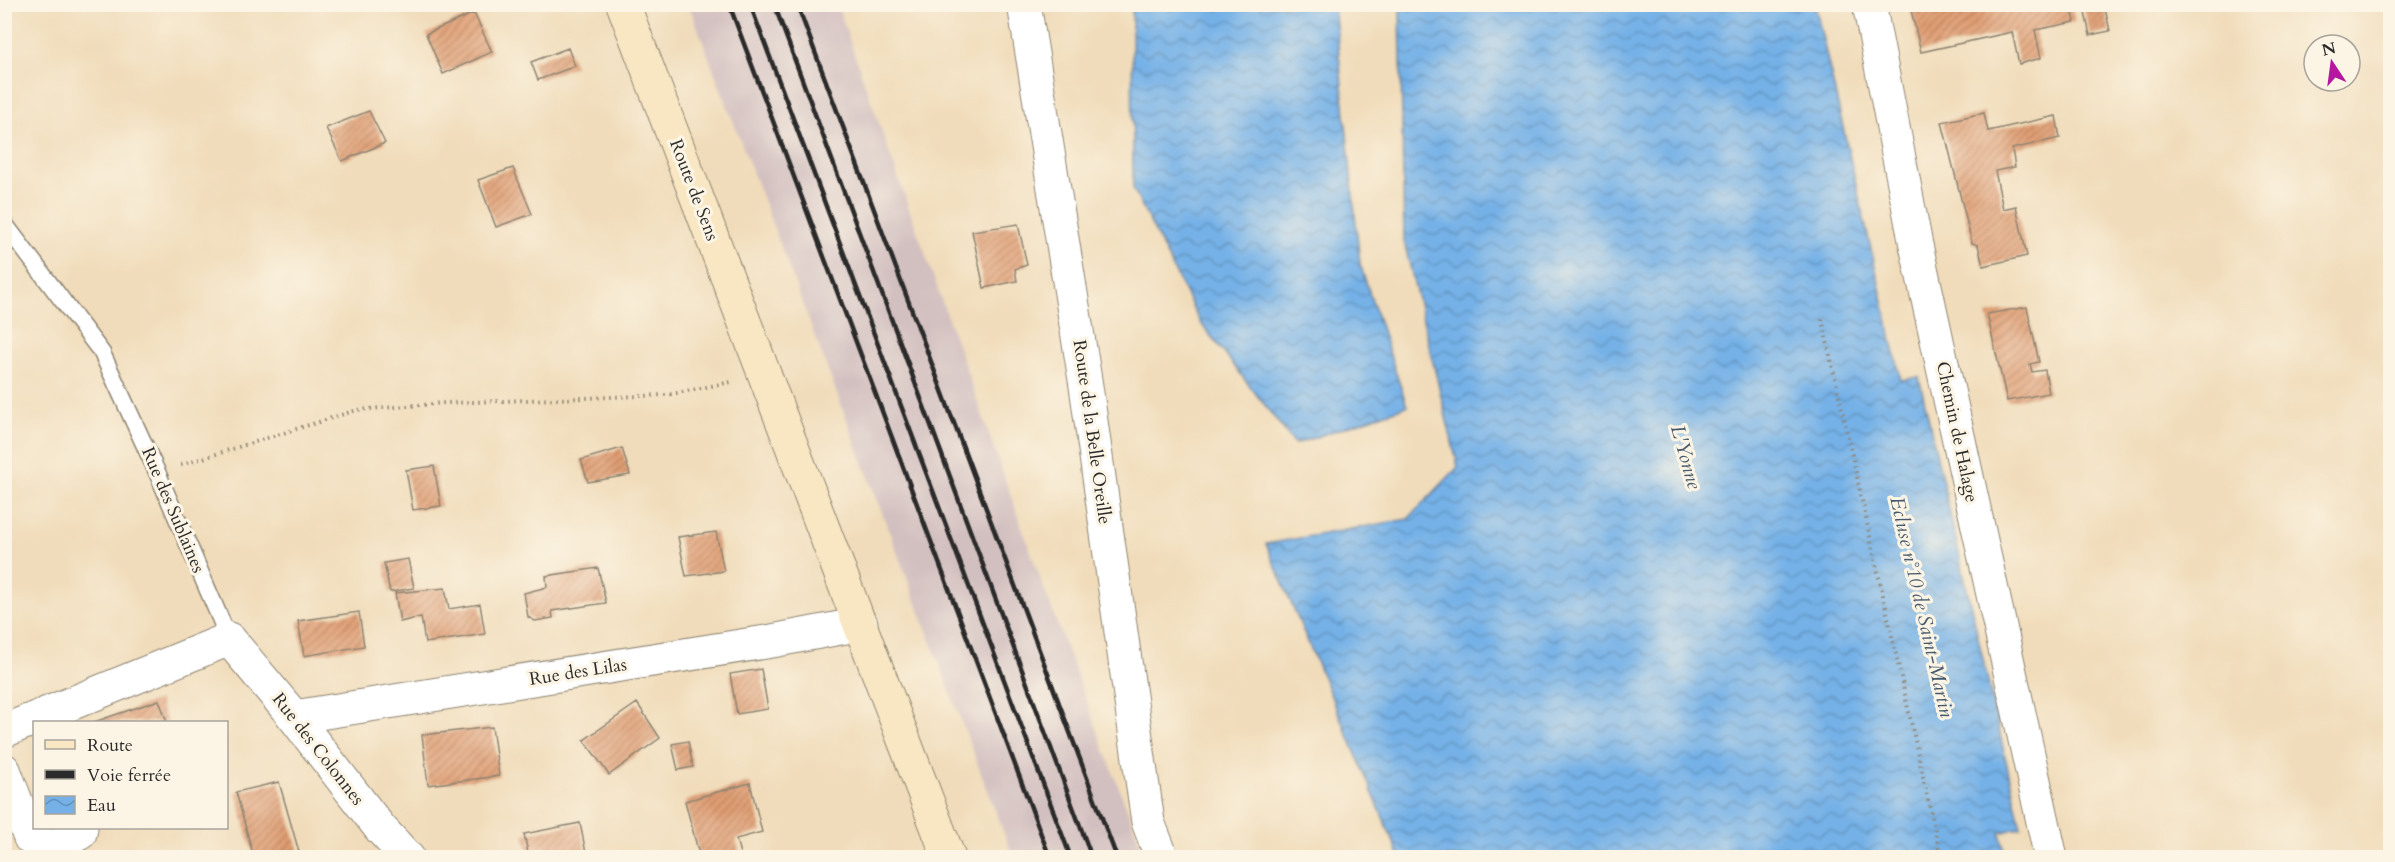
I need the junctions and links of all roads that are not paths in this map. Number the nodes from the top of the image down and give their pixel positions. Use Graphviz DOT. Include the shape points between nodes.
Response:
graph roads {
  1 [pos="623,4"];
  2 [pos="1024,4"];
  3 [pos="1869,4"];
  4 [pos="4,223"];
  5 [pos="861,624"];
  6 [pos="229,639"];
  7 [pos="294,717"];
  8 [pos="52,718"];
  9 [pos="33,723"];
  10 [pos="4,731"];
  11 [pos="4,770"];
  12 [pos="81,829"];
  13 [pos="408,858"];
  14 [pos="949,858"];
  15 [pos="1162,858"];
  16 [pos="2051,858"];
  1 -- 5 [label="main road, Route de Sens"];
  2 -- 15 [label="street, Route de la Belle Oreille" via="1087,398 1148,822"];
  3 -- 16 [label="street, Chemin de Halage" via="1916,245"];
  4 -- 6 [label="lane, Rue des Sublaines" via="102,353"];
  5 -- 7 [label="street, Rue des Lilas"];
  5 -- 14 [label="main road, Route de Sens"];
  6 -- 7 [label="street, Rue des Colonnes"];
  6 -- 8 [label="street"];
  7 -- 13 [label="street, Rue des Colonnes"];
  9 -- 10 [label="street"];
  11 -- 12 [label="street" via="30,838 39,845 54,846"];
}
